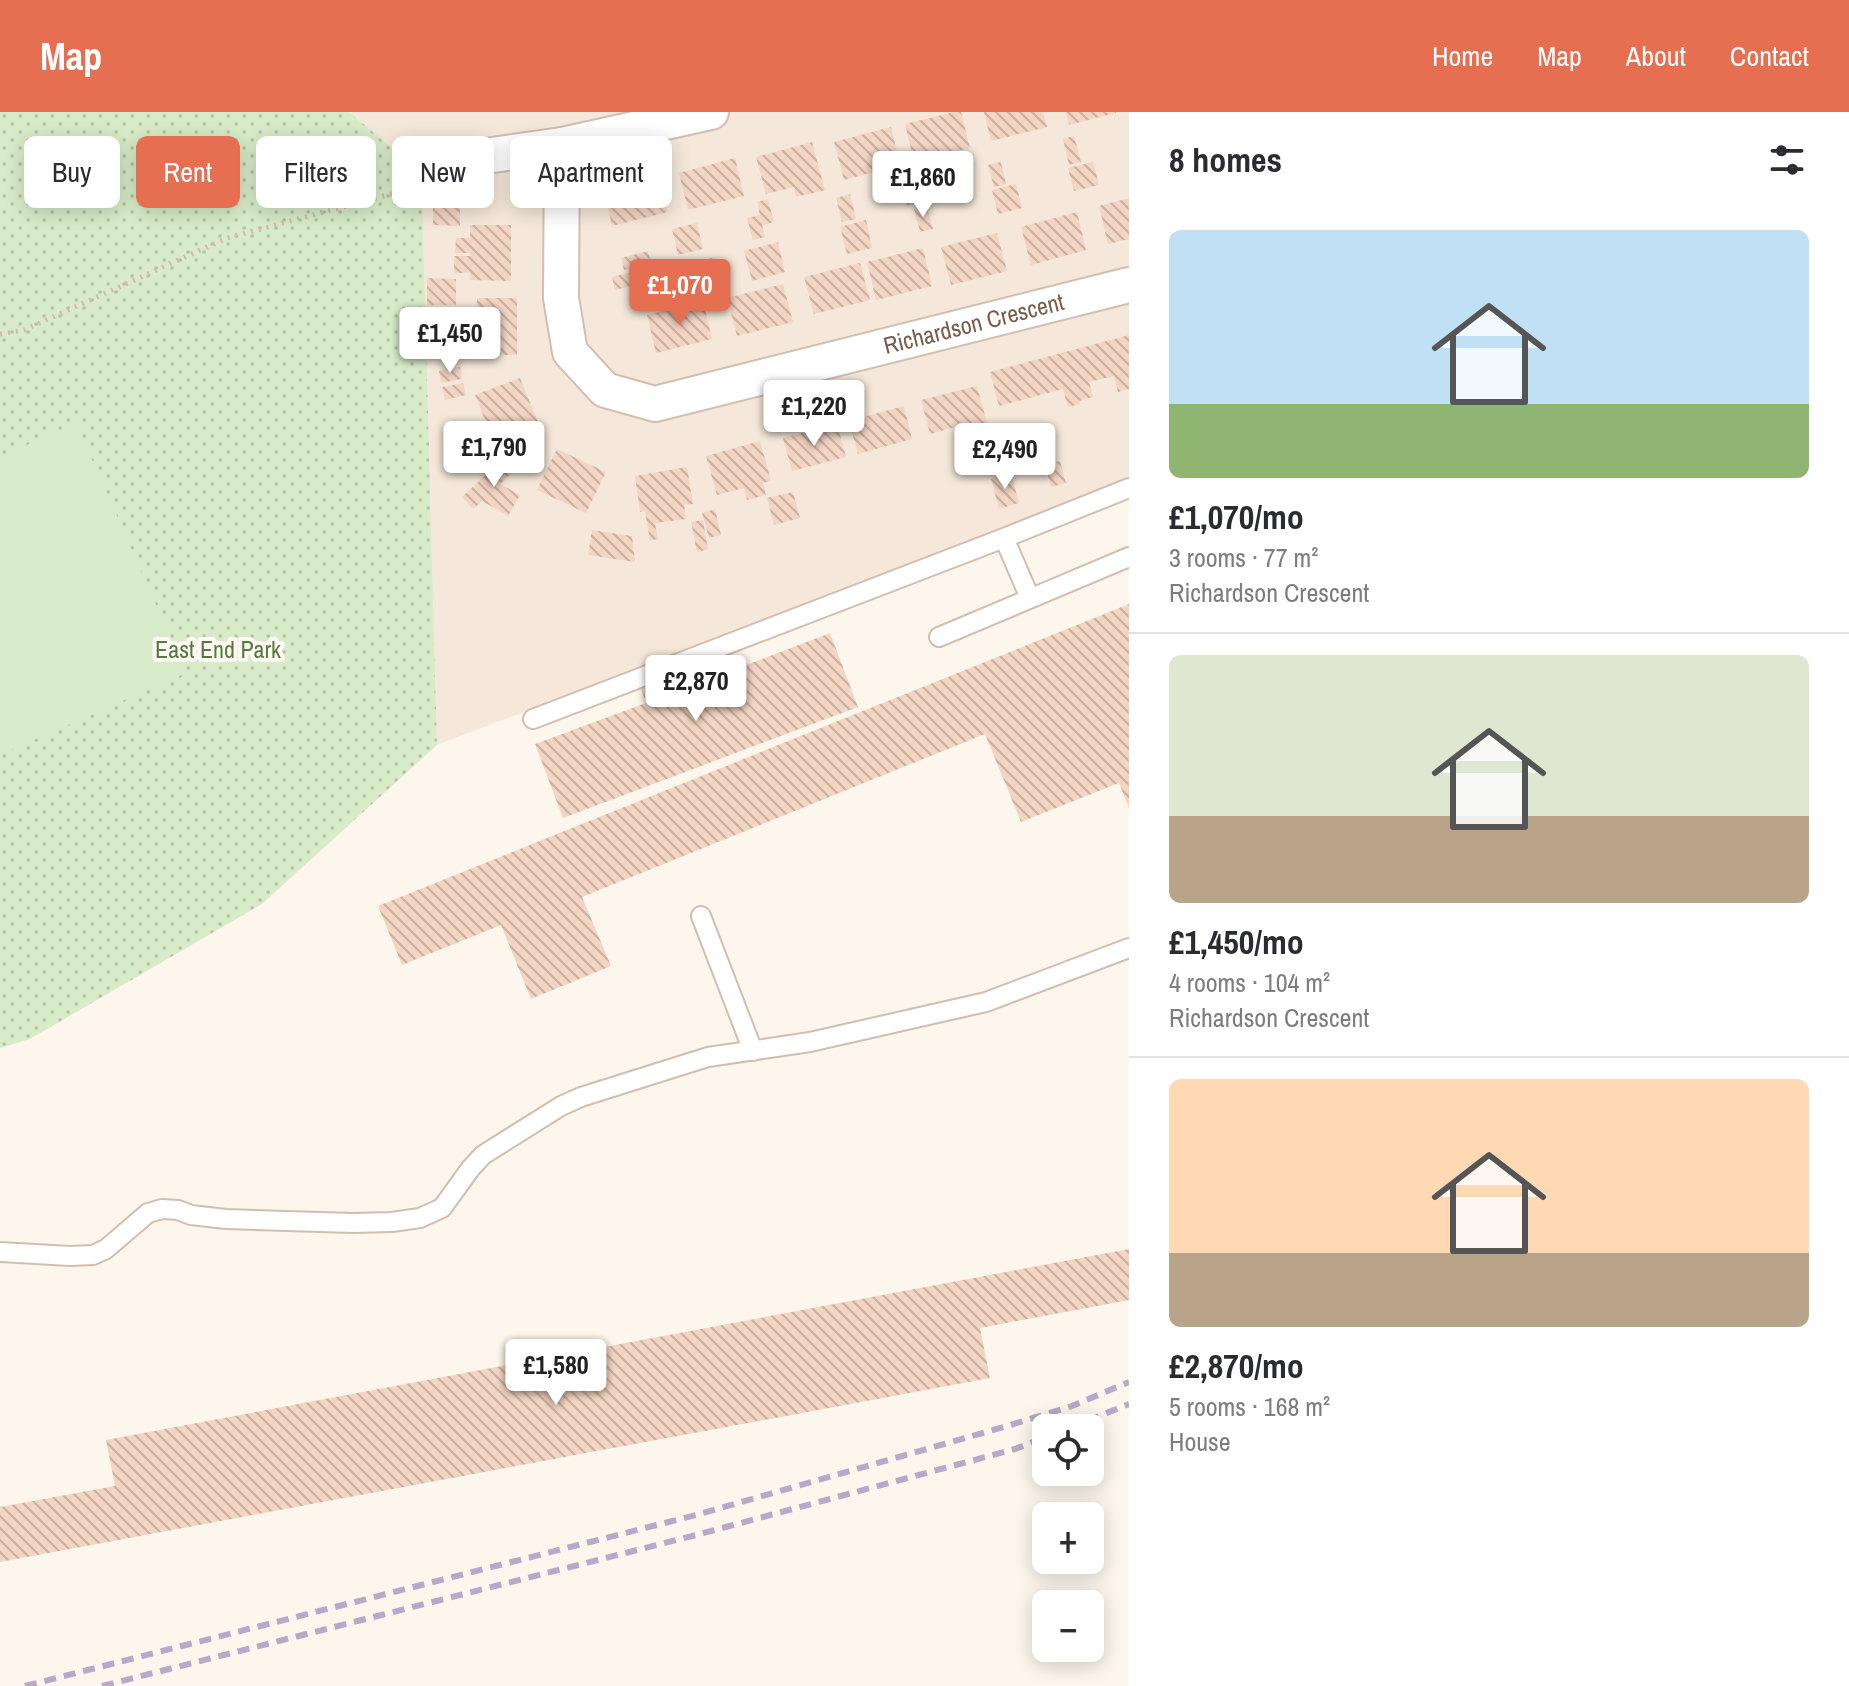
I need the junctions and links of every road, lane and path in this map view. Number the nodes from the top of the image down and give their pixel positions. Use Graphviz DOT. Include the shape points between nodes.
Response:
graph roads {
  1 [pos="711,112"];
  2 [pos="625,121"];
  3 [pos="586,136"];
  4 [pos="392,194"];
  5 [pos="562,208"];
  6 [pos="1129,285"];
  7 [pos="0,334"];
  8 [pos="1129,488"];
  9 [pos="1004,538"];
  10 [pos="1129,557"];
  11 [pos="1030,598"];
  12 [pos="939,637"];
  13 [pos="533,719"];
  14 [pos="701,916"];
  15 [pos="1129,948"];
  16 [pos="753,1051"];
  17 [pos="0,1252"];
  1 -- 2 [label="street"];
  2 -- 3 [label="street"];
  4 -- 7 [label="path" via="227,238 24,330"];
  5 -- 6 [label="street, Richardson Crescent" via="561,298 570,352 605,390 655,404"];
  8 -- 9 [label="lane"];
  9 -- 11 [label="lane"];
  9 -- 13 [label="lane"];
  10 -- 11 [label="lane"];
  11 -- 12 [label="lane"];
  14 -- 16 [label="lane"];
  15 -- 16 [label="lane" via="986,1002"];
  16 -- 17 [label="lane" via="666,1069 561,1106 483,1155 442,1208 420,1218 226,1219 162,1209 148,1213 93,1255"];
}
